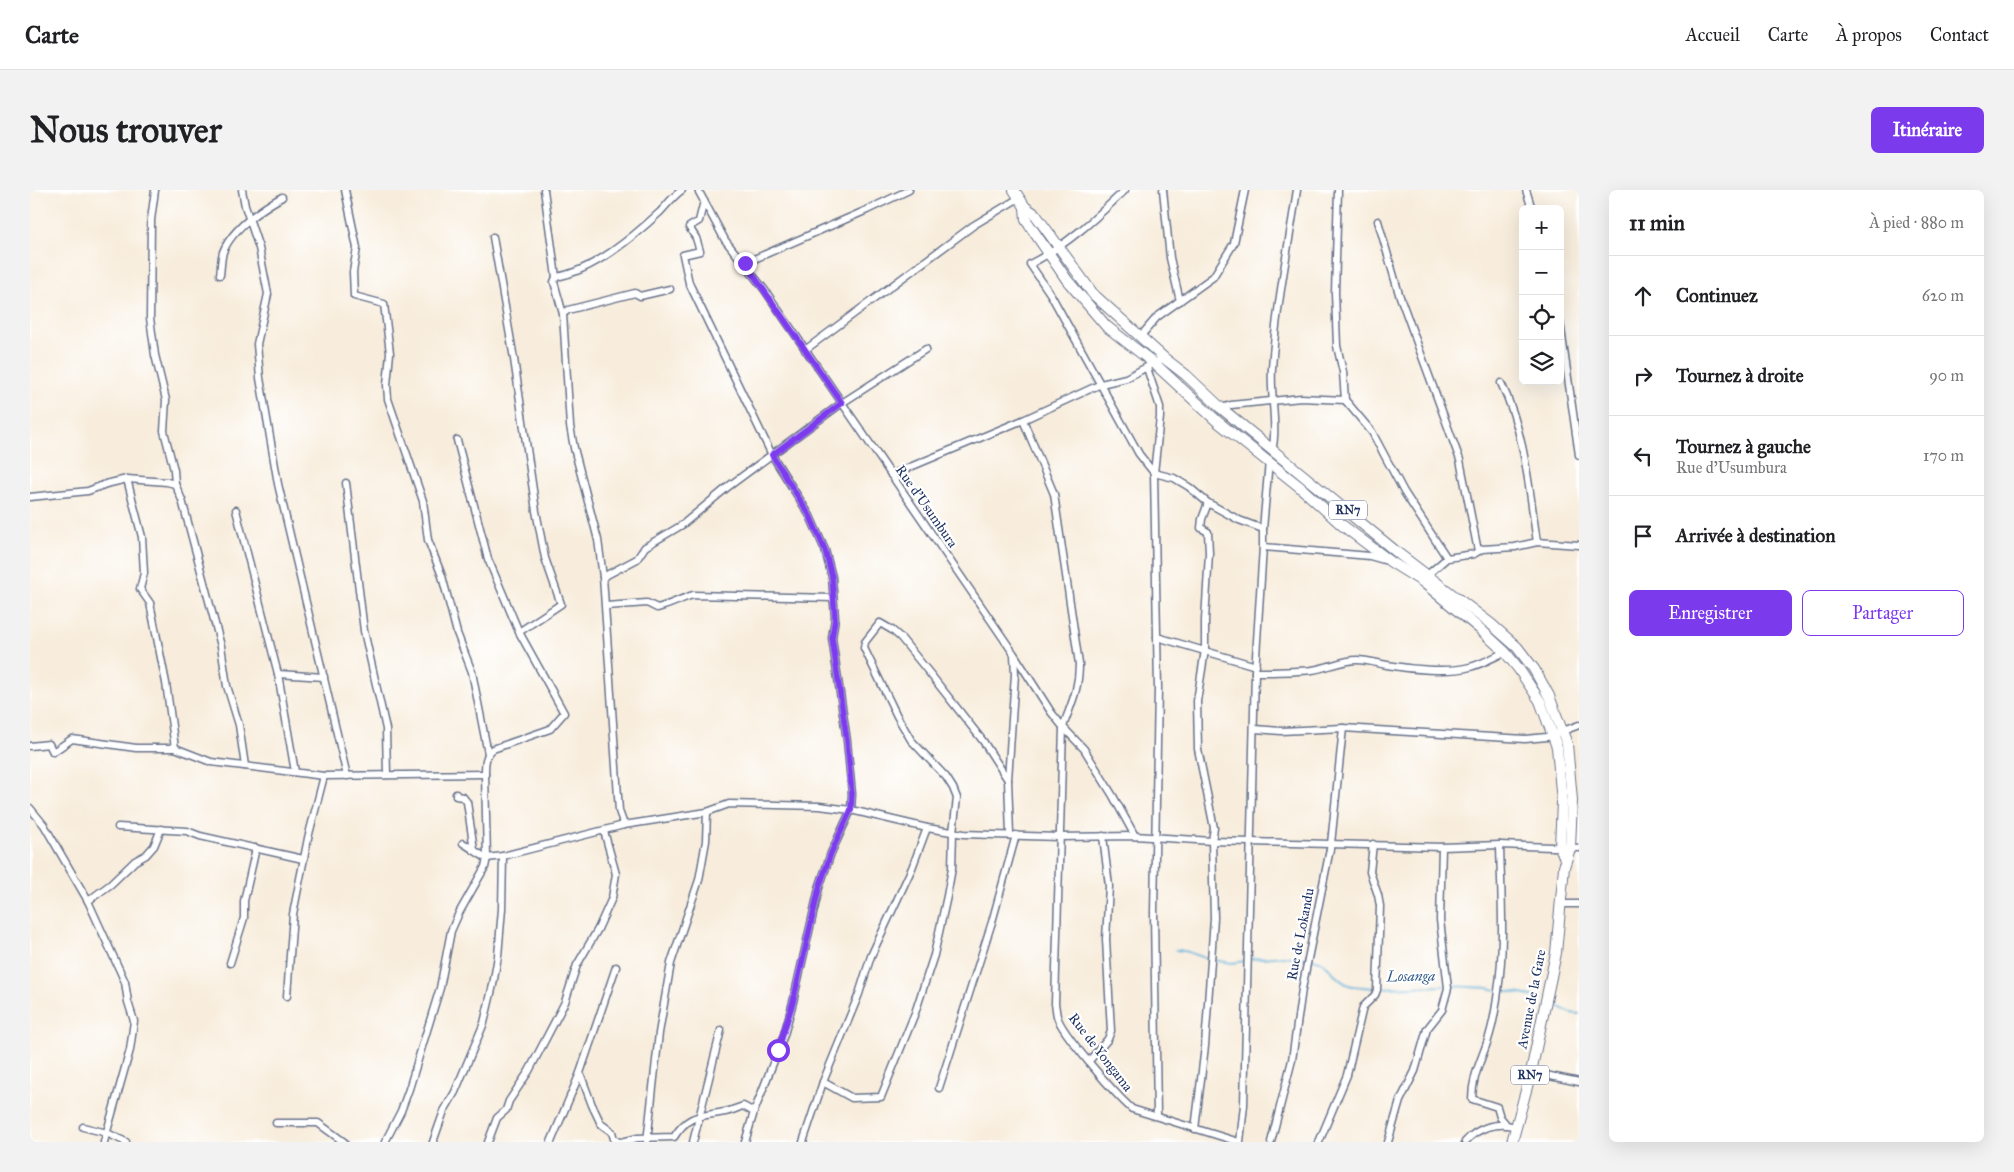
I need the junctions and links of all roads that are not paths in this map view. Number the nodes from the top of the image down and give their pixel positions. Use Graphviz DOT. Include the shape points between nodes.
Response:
graph roads {
  1 [pos="155,190"];
  2 [pos="242,190"];
  3 [pos="345,190"];
  4 [pos="544,190"];
  5 [pos="682,190"];
  6 [pos="698,190"];
  7 [pos="909,190"];
  8 [pos="1125,190"];
  9 [pos="1163,190"];
  10 [pos="1245,190"];
  11 [pos="1297,190"];
  12 [pos="1338,190"];
  13 [pos="1526,190"];
  14 [pos="282,196"];
  15 [pos="1019,198"];
  16 [pos="704,201"];
  17 [pos="1531,205"];
  18 [pos="250,221"];
  19 [pos="1378,221"];
  20 [pos="493,237"];
  21 [pos="1054,250"];
  22 [pos="745,263"];
  23 [pos="220,275"];
  24 [pos="556,277"];
  25 [pos="670,289"];
  26 [pos="1092,294"];
  27 [pos="1084,301"];
  28 [pos="1180,301"];
  29 [pos="563,314"];
  30 [pos="1140,337"];
  31 [pos="1563,340"];
  32 [pos="926,349"];
  33 [pos="805,350"];
  34 [pos="1156,364"];
  35 [pos="1501,383"];
  36 [pos="1100,384"];
  37 [pos="1345,400"];
  38 [pos="1273,401"];
  39 [pos="842,403"];
  40 [pos="1221,408"];
  41 [pos="1023,420"];
  42 [pos="457,440"];
  43 [pos="1273,449"];
  44 [pos="772,455"];
  45 [pos="1579,456"];
  46 [pos="1269,464"];
  47 [pos="1154,473"];
  48 [pos="891,475"];
  49 [pos="127,479"];
  50 [pos="346,483"];
  51 [pos="175,484"];
  52 [pos="30,497"];
  53 [pos="1208,503"];
  54 [pos="236,510"];
  55 [pos="1263,529"];
  56 [pos="1537,542"];
  57 [pos="1579,545"];
  58 [pos="1263,547"];
  59 [pos="1478,551"];
  60 [pos="1447,558"];
  61 [pos="1390,562"];
  62 [pos="1414,563"];
  63 [pos="603,577"];
  64 [pos="1425,578"];
  65 [pos="833,598"];
  66 [pos="606,606"];
  67 [pos="519,632"];
  68 [pos="1157,637"];
  69 [pos="1205,650"];
  70 [pos="1505,652"];
  71 [pos="1014,654"];
  72 [pos="1256,670"];
  73 [pos="278,674"];
  74 [pos="324,677"];
  75 [pos="1579,725"];
  76 [pos="1063,727"];
  77 [pos="1343,728"];
  78 [pos="1255,729"];
  79 [pos="1558,733"];
  80 [pos="30,746"];
  81 [pos="175,748"];
  82 [pos="488,754"];
  83 [pos="245,766"];
  84 [pos="295,772"];
  85 [pos="485,774"];
  86 [pos="387,775"];
  87 [pos="324,776"];
  88 [pos="347,776"];
  89 [pos="1008,780"];
  90 [pos="456,794"];
  91 [pos="30,808"];
  92 [pos="851,810"];
  93 [pos="707,812"];
  94 [pos="624,825"];
  95 [pos="118,827"];
  96 [pos="927,828"];
  97 [pos="161,829"];
  98 [pos="604,830"];
  99 [pos="953,832"];
  100 [pos="1014,834"];
  101 [pos="1104,836"];
  102 [pos="1135,836"];
  103 [pos="1059,837"];
  104 [pos="1155,838"];
  105 [pos="1212,841"];
  106 [pos="1251,842"];
  107 [pos="463,843"];
  108 [pos="1331,844"];
  109 [pos="1373,844"];
  110 [pos="1500,845"];
  111 [pos="1442,847"];
  112 [pos="256,848"];
  113 [pos="1570,848"];
  114 [pos="474,851"];
  115 [pos="503,856"];
  116 [pos="487,858"];
  117 [pos="303,859"];
  118 [pos="88,901"];
  119 [pos="1560,904"];
  120 [pos="1579,904"];
  121 [pos="230,963"];
  122 [pos="616,967"];
  123 [pos="287,996"];
  124 [pos="721,1030"];
  125 [pos="1089,1061"];
  126 [pos="1531,1072"];
  127 [pos="580,1073"];
  128 [pos="823,1082"];
  129 [pos="1579,1082"];
  130 [pos="939,1088"];
  131 [pos="754,1112"];
  132 [pos="699,1115"];
  133 [pos="1157,1116"];
  134 [pos="276,1123"];
  135 [pos="1505,1123"];
  136 [pos="83,1127"];
  137 [pos="1516,1127"];
  138 [pos="1195,1129"];
  139 [pos="107,1133"];
  140 [pos="1218,1139"];
  141 [pos="648,1140"];
  142 [pos="104,1142"];
  143 [pos="126,1142"];
  144 [pos="344,1142"];
  145 [pos="385,1142"];
  146 [pos="433,1142"];
  147 [pos="488,1142"];
  148 [pos="552,1142"];
  149 [pos="620,1142"];
  150 [pos="693,1142"];
  151 [pos="745,1142"];
  152 [pos="802,1142"];
  153 [pos="1239,1142"];
  154 [pos="1271,1142"];
  155 [pos="1319,1142"];
  156 [pos="1388,1142"];
  157 [pos="1465,1142"];
  158 [pos="1512,1142"];
  1 -- 51 [label="street" via="151,220 150,318 166,400 164,431"];
  2 -- 18 [label="street"];
  3 -- 82 [label="street" via="357,248 354,296 384,304 390,354 388,399 422,501 428,540 472,672"];
  4 -- 24 [label="street"];
  5 -- 24 [label="street" via="630,240 601,258"];
  6 -- 16 [label="street, Rue d'Usumbura"];
  7 -- 22 [label="street"];
  8 -- 21 [label="street" via="1092,222"];
  9 -- 28 [label="street" via="1170,258"];
  10 -- 28 [label="street" via="1234,243 1213,277"];
  11 -- 38 [label="street" via="1276,325"];
  12 -- 37 [label="street" via="1335,302"];
  13 -- 17 [label="street"];
  14 -- 18 [label="street" via="259,210"];
  15 -- 21 [label="main road, RN7" via="1035,214"];
  15 -- 33 [label="street" via="974,225"];
  16 -- 22 [label="street, Rue d'Usumbura" via="725,240"];
  16 -- 44 [label="street" via="699,221 689,227 700,251 683,255 690,283"];
  18 -- 23 [label="street" via="229,239 222,254"];
  18 -- 74 [label="street" via="268,294 258,344 260,378 278,484"];
  19 -- 59 [label="street" via="1416,341 1460,460"];
  20 -- 67 [label="street" via="536,511 545,558 561,604"];
  21 -- 26 [label="main road, RN7"];
  21 -- 27 [label="main road, RN7"];
  21 -- 36 [label="street" via="1030,264 1051,295"];
  22 -- 33 [label="street, Rue d'Usumbura"];
  24 -- 29 [label="street" via="554,282"];
  25 -- 29 [label="street" via="640,296 635,293"];
  26 -- 27 [label="main road"];
  26 -- 30 [label="main road, RN7"];
  27 -- 34 [label="main road, RN7" via="1106,326"];
  28 -- 30 [label="street" via="1158,317"];
  29 -- 63 [label="street" via="570,426 598,540"];
  30 -- 34 [label="main road, RN7"];
  31 -- 45 [label="street"];
  32 -- 39 [label="street"];
  33 -- 39 [label="street, Rue d'Usumbura"];
  34 -- 36 [label="street" via="1126,378"];
  34 -- 40 [label="main road, RN7" via="1186,375"];
  34 -- 46 [label="main road, RN7"];
  34 -- 47 [label="street" via="1160,417"];
  35 -- 56 [label="street" via="1511,404 1522,448"];
  36 -- 41 [label="street"];
  36 -- 47 [label="street" via="1139,454"];
  37 -- 38 [label="street" via="1301,398"];
  37 -- 60 [label="street" via="1372,432 1404,492"];
  38 -- 40 [label="street"];
  38 -- 43 [label="street"];
  39 -- 44 [label="street"];
  39 -- 48 [label="street, Rue d'Usumbura"];
  40 -- 43 [label="main road, RN7"];
  41 -- 48 [label="street"];
  41 -- 76 [label="street" via="1054,494 1079,664 1075,698"];
  42 -- 67 [label="street" via="488,559"];
  43 -- 46 [label="street"];
  43 -- 62 [label="main road, RN7"];
  44 -- 63 [label="street" via="682,525 645,547 637,559"];
  44 -- 65 [label="street" via="810,516 822,542 832,577"];
  46 -- 55 [label="street"];
  46 -- 61 [label="main road, RN7"];
  47 -- 53 [label="street" via="1174,478"];
  47 -- 68 [label="street"];
  48 -- 71 [label="street, Rue d'Usumbura"];
  49 -- 51 [label="street"];
  49 -- 52 [label="street" via="88,491"];
  49 -- 81 [label="street" via="142,537 144,572 140,589 150,603"];
  50 -- 86 [label="street" via="364,632 386,729"];
  51 -- 83 [label="street" via="221,646 226,686 239,725"];
  53 -- 55 [label="street"];
  53 -- 69 [label="street" via="1201,528 1208,532 1209,553"];
  54 -- 73 [label="street"];
  55 -- 58 [label="street"];
  56 -- 57 [label="street"];
  56 -- 59 [label="street"];
  58 -- 61 [label="street" via="1370,556"];
  58 -- 72 [label="street"];
  59 -- 60 [label="street"];
  60 -- 64 [label="street"];
  61 -- 62 [label="street"];
  61 -- 64 [label="main road, RN7"];
  62 -- 64 [label="main road, RN7"];
  63 -- 66 [label="street"];
  64 -- 70 [label="main road, RN7"];
  64 -- 79 [label="main road, RN7" via="1491,624 1517,647 1549,696"];
  65 -- 66 [label="street" via="693,595 657,608 647,603"];
  65 -- 92 [label="street" via="832,638 847,741"];
  66 -- 94 [label="street" via="619,810"];
  67 -- 82 [label="street" via="564,713 550,729 493,749"];
  68 -- 69 [label="street"];
  68 -- 104 [label="street"];
  69 -- 72 [label="street"];
  69 -- 105 [label="street" via="1198,686 1198,749 1212,808"];
  70 -- 72 [label="street" via="1474,666 1451,670 1358,660 1313,670"];
  70 -- 79 [label="main road, RN7" via="1531,685"];
  71 -- 76 [label="street, Rue d'Usumbura"];
  71 -- 89 [label="street"];
  72 -- 78 [label="street"];
  73 -- 74 [label="street"];
  73 -- 84 [label="street"];
  74 -- 88 [label="street"];
  75 -- 79 [label="street"];
  76 -- 102 [label="street, Rue d'Usumbura" via="1084,749"];
  76 -- 103 [label="street, Rue de Yongama"];
  77 -- 78 [label="street"];
  77 -- 79 [label="street" via="1525,739"];
  77 -- 108 [label="street, Rue de Lokandu"];
  78 -- 106 [label="street"];
  79 -- 113 [label="main road, RN7" via="1571,772"];
  80 -- 81 [label="street" via="49,744 53,752 72,739 136,748"];
  81 -- 83 [label="street" via="211,762"];
  82 -- 85 [label="street"];
  83 -- 84 [label="street"];
  84 -- 87 [label="street"];
  85 -- 86 [label="street"];
  85 -- 116 [label="street"];
  86 -- 88 [label="street"];
  87 -- 88 [label="street"];
  87 -- 117 [label="street"];
  89 -- 99 [label="street" via="984,741 901,638 880,623 864,648 911,740 953,788 956,798"];
  89 -- 100 [label="street"];
  90 -- 114 [label="street" via="467,802"];
  91 -- 118 [label="street" via="44,825"];
  92 -- 93 [label="street" via="729,804"];
  92 -- 96 [label="street"];
  92 -- 131 [label="street" via="819,888 784,1035"];
  93 -- 94 [label="street"];
  93 -- 141 [label="street" via="706,842 699,880 671,963"];
  94 -- 98 [label="street"];
  95 -- 97 [label="street"];
  96 -- 99 [label="street"];
  96 -- 128 [label="street" via="871,956"];
  97 -- 112 [label="street" via="187,831"];
  97 -- 118 [label="street" via="154,846 146,854"];
  98 -- 115 [label="street"];
  98 -- 147 [label="street" via="616,874 612,898 577,965 566,1002 506,1110 497,1118"];
  99 -- 100 [label="street"];
  99 -- 128 [label="street" via="950,877 934,955 881,1097 852,1098"];
  100 -- 103 [label="street"];
  100 -- 130 [label="street" via="992,922"];
  101 -- 102 [label="street"];
  101 -- 103 [label="street"];
  101 -- 125 [label="street" via="1109,886 1106,940 1111,1031"];
  102 -- 104 [label="street"];
  103 -- 125 [label="street, Rue de Yongama" via="1056,1016"];
  104 -- 105 [label="street"];
  104 -- 133 [label="street"];
  105 -- 106 [label="street"];
  105 -- 138 [label="street" via="1214,918 1205,1046"];
  106 -- 108 [label="street"];
  106 -- 153 [label="street" via="1244,1105"];
  107 -- 114 [label="street"];
  108 -- 109 [label="street"];
  108 -- 154 [label="street, Rue de Lokandu" via="1302,989 1292,1060"];
  109 -- 111 [label="street"];
  109 -- 155 [label="street" via="1370,872 1380,906 1377,990 1363,1007 1348,1075"];
  110 -- 111 [label="street"];
  110 -- 113 [label="street"];
  110 -- 135 [label="street" via="1503,948 1488,1040 1476,1070 1472,1099 1497,1107"];
  111 -- 156 [label="street" via="1440,920 1448,988 1442,1010 1427,1029"];
  112 -- 117 [label="street"];
  112 -- 121 [label="street" via="244,901 244,918"];
  113 -- 119 [label="main road, Avenue de la Gare / RN7" via="1565,859"];
  114 -- 116 [label="street"];
  115 -- 116 [label="street"];
  115 -- 146 [label="street" via="502,909 493,985 484,1023"];
  116 -- 145 [label="street" via="451,931 440,988 409,1089 402,1111"];
  117 -- 123 [label="street" via="293,914"];
  118 -- 139 [label="street" via="125,982 134,1021 130,1050"];
  119 -- 120 [label="street"];
  119 -- 126 [label="main road, Avenue de la Gare / RN7" via="1556,952"];
  122 -- 127 [label="street"];
  124 -- 132 [label="street"];
  125 -- 133 [label="street, Rue de Yongama" via="1123,1102 1132,1109"];
  126 -- 129 [label="street"];
  126 -- 137 [label="main road, Avenue de la Gare / RN7"];
  127 -- 148 [label="street"];
  127 -- 149 [label="street" via="601,1124"];
  128 -- 152 [label="street"];
  131 -- 132 [label="street" via="743,1106"];
  131 -- 151 [label="street"];
  132 -- 141 [label="street" via="680,1127 674,1137"];
  132 -- 150 [label="street"];
  133 -- 138 [label="street, Rue de Yongama"];
  134 -- 144 [label="street" via="318,1123"];
  135 -- 137 [label="street"];
  135 -- 157 [label="street" via="1490,1126"];
  136 -- 139 [label="street"];
  137 -- 158 [label="main road, Avenue de la Gare / RN7"];
  138 -- 140 [label="street, Rue de Yongama"];
  139 -- 142 [label="street"];
  139 -- 143 [label="street"];
  140 -- 153 [label="street, Rue de Yongama"];
  141 -- 149 [label="street"];
}
